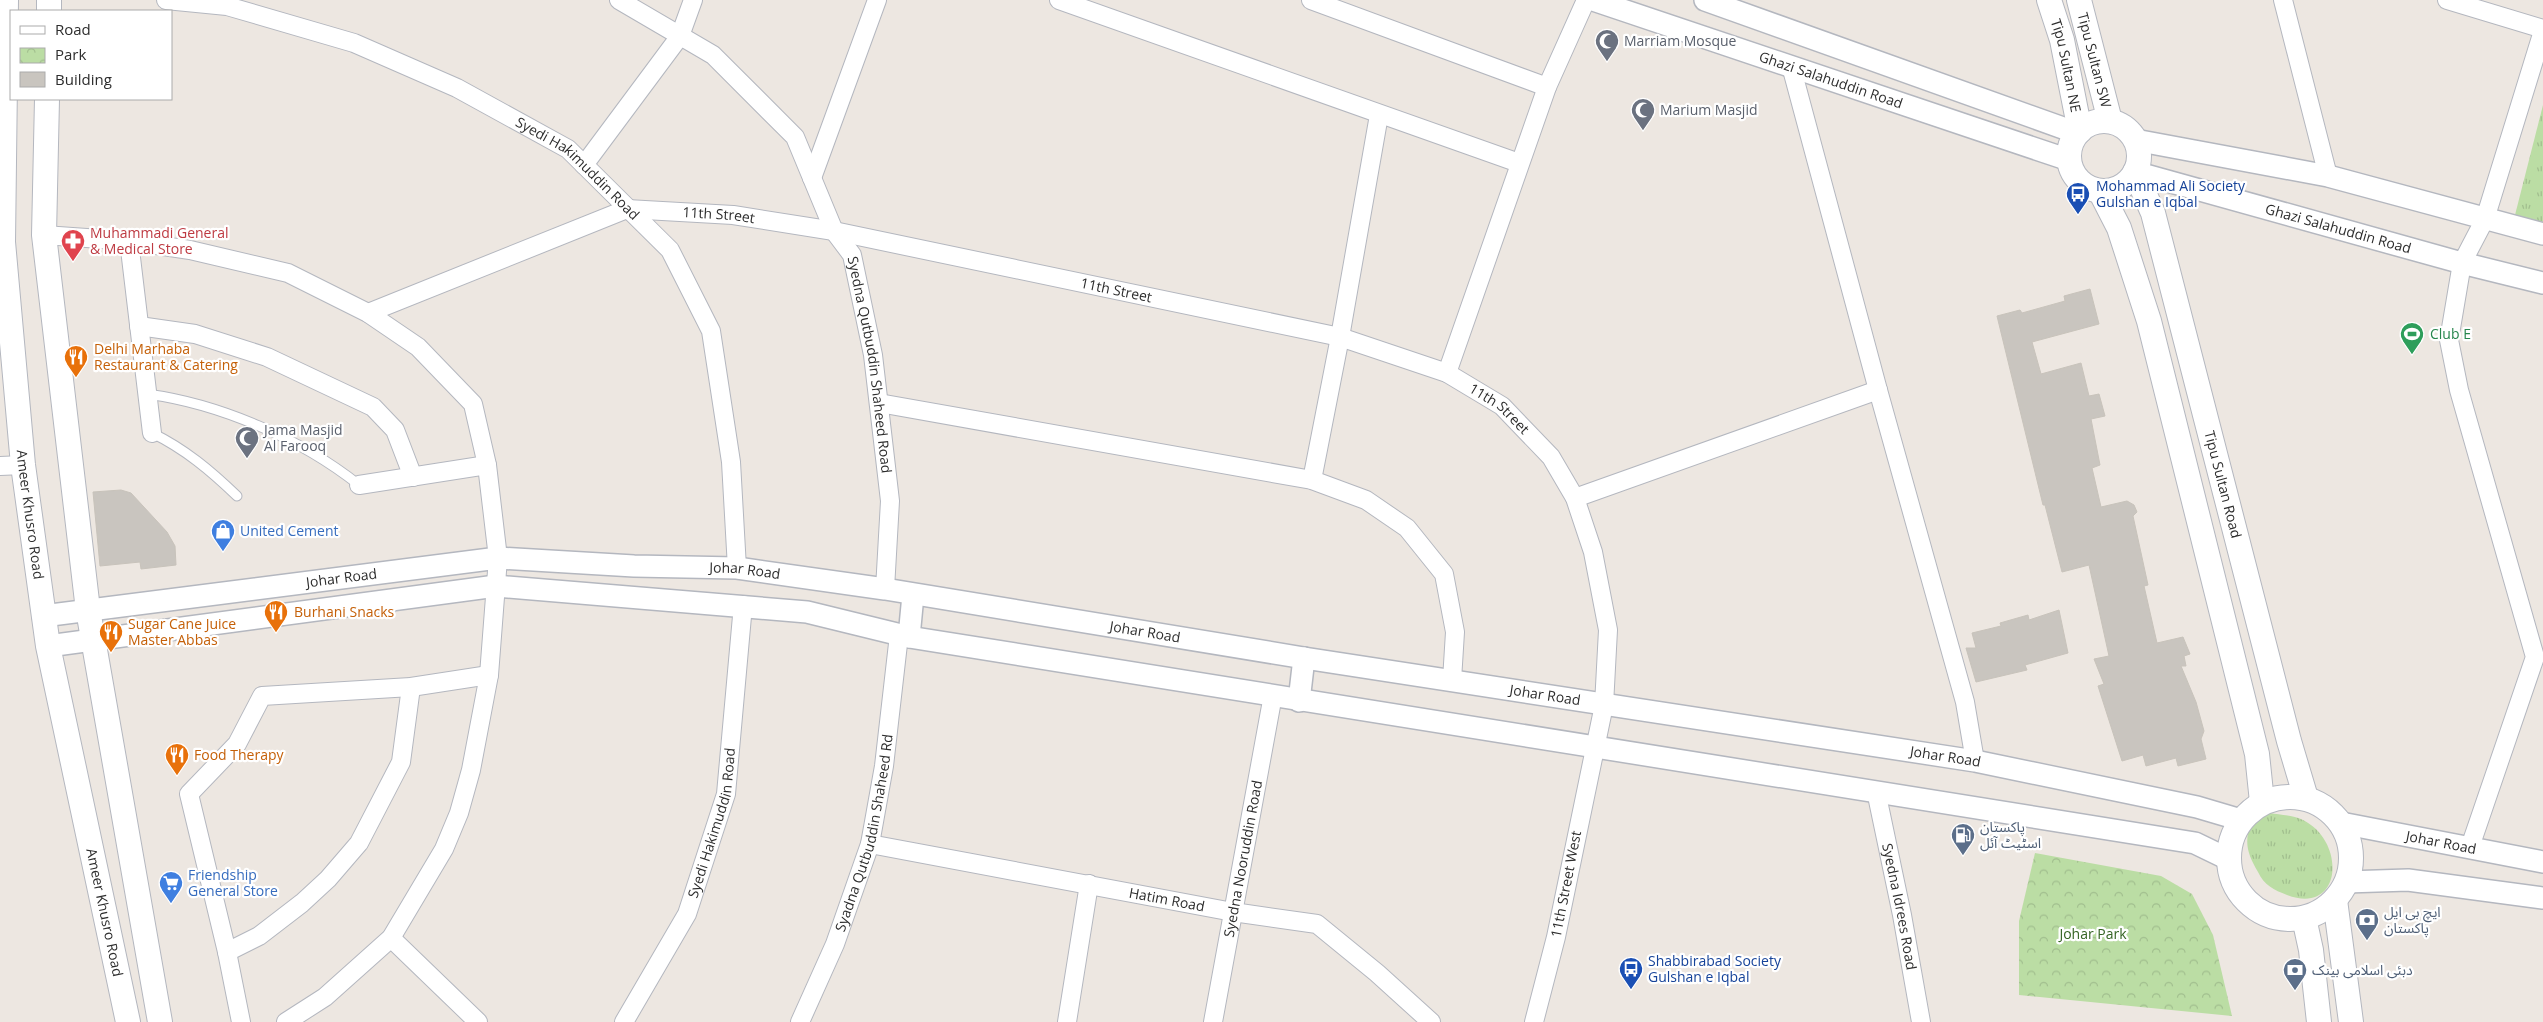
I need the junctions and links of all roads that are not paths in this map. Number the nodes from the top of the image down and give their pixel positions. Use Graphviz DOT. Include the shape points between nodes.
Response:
graph roads {
  1 [pos="6,0"];
  2 [pos="166,0"];
  3 [pos="619,0"];
  4 [pos="694,0"];
  5 [pos="877,0"];
  6 [pos="1059,0"];
  7 [pos="1311,0"];
  8 [pos="1586,0"];
  9 [pos="1593,0"];
  10 [pos="1705,0"];
  11 [pos="2049,0"];
  12 [pos="2079,0"];
  13 [pos="2284,0"];
  14 [pos="2447,0"];
  15 [pos="2543,30"];
  16 [pos="680,36"];
  17 [pos="1791,66"];
  18 [pos="1547,86"];
  19 [pos="47,100"];
  20 [pos="1379,115"];
  21 [pos="2110,121"];
  22 [pos="2078,132"];
  23 [pos="2135,140"];
  24 [pos="2069,160"];
  25 [pos="1519,163"];
  26 [pos="584,165"];
  27 [pos="2135,172"];
  28 [pos="2328,176"];
  29 [pos="812,178"];
  30 [pos="2100,191"];
  31 [pos="627,209"];
  32 [pos="2485,219"];
  33 [pos="834,231"];
  34 [pos="2543,234"];
  35 [pos="44,235"];
  36 [pos="129,241"];
  37 [pos="2462,264"];
  38 [pos="2543,283"];
  39 [pos="368,313"];
  40 [pos="139,326"];
  41 [pos="1340,337"];
  42 [pos="1447,373"];
  43 [pos="1878,390"];
  44 [pos="147,394"];
  45 [pos="879,403"];
  46 [pos="152,433"];
  47 [pos="11,465"];
  48 [pos="488,465"];
  49 [pos="413,477"];
  50 [pos="1312,480"];
  51 [pos="359,485"];
  52 [pos="237,496"];
  53 [pos="1575,498"];
  54 [pos="498,558"];
  55 [pos="737,568"];
  56 [pos="496,586"];
  57 [pos="884,589"];
  58 [pos="913,595"];
  59 [pos="743,605"];
  60 [pos="88,610"];
  61 [pos="43,616"];
  62 [pos="904,636"];
  63 [pos="92,641"];
  64 [pos="48,646"];
  65 [pos="2539,656"];
  66 [pos="1304,658"];
  67 [pos="489,676"];
  68 [pos="1452,680"];
  69 [pos="411,687"];
  70 [pos="1273,695"];
  71 [pos="1299,700"];
  72 [pos="1604,705"];
  73 [pos="1594,745"];
  74 [pos="1975,762"];
  75 [pos="1876,791"];
  76 [pos="2306,798"];
  77 [pos="2262,802"];
  78 [pos="2241,820"];
  79 [pos="2341,824"];
  80 [pos="870,844"];
  81 [pos="2470,847"];
  82 [pos="2228,859"];
  83 [pos="2543,862"];
  84 [pos="1089,884"];
  85 [pos="2341,891"];
  86 [pos="2543,898"];
  87 [pos="1233,912"];
  88 [pos="2304,918"];
  89 [pos="391,938"];
  90 [pos="228,952"];
  91 [pos="128,1022"];
  92 [pos="160,1022"];
  93 [pos="241,1022"];
  94 [pos="286,1022"];
  95 [pos="478,1022"];
  96 [pos="624,1022"];
  97 [pos="800,1022"];
  98 [pos="1067,1022"];
  99 [pos="1213,1022"];
  100 [pos="1431,1022"];
  101 [pos="1534,1022"];
  102 [pos="1921,1022"];
  103 [pos="2319,1022"];
  104 [pos="2351,1022"];
  1 -- 47 [label="main road, Ameer Khusro Road" via="2,242"];
  2 -- 26 [label="street, Syedi Hakimuddin Road" via="226,6 354,43 457,88 568,149"];
  3 -- 16 [label="street, Syedna Qutbuddin Shaheed Road"];
  4 -- 16 [label="street"];
  5 -- 29 [label="street"];
  6 -- 20 [label="street"];
  7 -- 18 [label="street"];
  8 -- 18 [label="street"];
  9 -- 17 [label="street, Ghazi Salahuddin Road"];
  10 -- 22 [label="street"];
  11 -- 22 [label="main road, Tipu Sultan NE" via="2062,40"];
  12 -- 21 [label="main road, Tipu Sultan SW"];
  13 -- 28 [label="street"];
  14 -- 15 [label="street"];
  15 -- 32 [label="street"];
  16 -- 26 [label="street"];
  16 -- 29 [label="street, Syedna Qutbuddin Shaheed Road" via="713,55 795,137"];
  17 -- 24 [label="street, Ghazi Salahuddin Road"];
  17 -- 43 [label="street"];
  18 -- 25 [label="street"];
  19 -- 35 [label="main road"];
  20 -- 25 [label="street"];
  20 -- 41 [label="street"];
  21 -- 22 [label="main road" via="2099,121"];
  21 -- 23 [label="main road" via="2129,131"];
  22 -- 24 [label="main road" via="2069,150"];
  23 -- 27 [label="main road" via="2139,156"];
  23 -- 28 [label="street"];
  24 -- 30 [label="main road" via="2082,184"];
  25 -- 42 [label="street"];
  26 -- 31 [label="street, Syedi Hakimuddin Road"];
  27 -- 30 [label="main road" via="2120,187"];
  27 -- 37 [label="street, Ghazi Salahuddin Road"];
  27 -- 76 [label="main road, Tipu Sultan Road" via="2153,213 2286,732"];
  28 -- 32 [label="street"];
  29 -- 33 [label="street, Syedna Qutbuddin Shaheed Road"];
  30 -- 77 [label="main road" via="2119,228 2150,321 2257,754"];
  31 -- 33 [label="street, 11th Street" via="733,215"];
  31 -- 39 [label="street, 11th Street"];
  31 -- 55 [label="street, Syedi Hakimuddin Road" via="670,250 711,331 731,462"];
  32 -- 34 [label="street"];
  32 -- 37 [label="street"];
  33 -- 41 [label="street, 11th Street"];
  33 -- 45 [label="street, Syedna Qutbuddin Shaheed Road" via="852,255 874,355"];
  35 -- 36 [label="street"];
  35 -- 60 [label="main road"];
  36 -- 39 [label="street" via="190,250 288,273"];
  36 -- 40 [label="street"];
  37 -- 38 [label="street, Ghazi Salahuddin Road"];
  37 -- 65 [label="street" via="2449,340 2459,390"];
  39 -- 48 [label="street" via="418,347 473,404"];
  40 -- 44 [label="street"];
  40 -- 49 [label="street" via="195,334 267,357 373,408 395,430"];
  41 -- 42 [label="street, 11th Street"];
  41 -- 50 [label="street"];
  42 -- 53 [label="street, 11th Street" via="1502,406 1550,457"];
  43 -- 53 [label="street"];
  43 -- 74 [label="street" via="1965,702"];
  44 -- 46 [label="street"];
  44 -- 51 [label="lane" via="183,399 284,438 333,464"];
  45 -- 50 [label="street"];
  45 -- 57 [label="street, Syedna Qutbuddin Shaheed Road" via="890,501"];
  46 -- 52 [label="lane" via="205,465"];
  47 -- 61 [label="main road, Ameer Khusro Road"];
  48 -- 49 [label="street"];
  48 -- 54 [label="street"];
  49 -- 51 [label="street"];
  50 -- 68 [label="street" via="1366,500 1407,528 1444,574 1455,632"];
  53 -- 72 [label="street, 11th Street" via="1593,552 1608,630"];
  54 -- 55 [label="street, Johar Road"];
  54 -- 56 [label="street"];
  54 -- 60 [label="street, Johar Road"];
  55 -- 57 [label="street, Johar Road"];
  56 -- 59 [label="street, Johar Road"];
  56 -- 63 [label="street, Johar Road"];
  56 -- 67 [label="street"];
  57 -- 58 [label="street, Johar Road"];
  58 -- 62 [label="street"];
  58 -- 66 [label="street, Johar Road"];
  59 -- 62 [label="street, Johar Road" via="807,612"];
  59 -- 96 [label="street, Syedi Hakimuddin Road" via="726,794 687,914"];
  60 -- 61 [label="street, Johar Road"];
  60 -- 63 [label="main road"];
  61 -- 64 [label="main road, Ameer Khusro Road"];
  62 -- 70 [label="street, Johar Road"];
  62 -- 80 [label="street, Syadna Qutbuddin Shaheed Rd"];
  63 -- 64 [label="street, Johar Road"];
  63 -- 92 [label="main road"];
  64 -- 91 [label="main road, Ameer Khusro Road"];
  65 -- 81 [label="street"];
  66 -- 68 [label="street, Johar Road"];
  66 -- 71 [label="street"];
  67 -- 69 [label="street"];
  67 -- 89 [label="street" via="471,770 459,813 444,849"];
  68 -- 72 [label="street, Johar Road"];
  69 -- 90 [label="street" via="400,762 359,843 302,903 259,936"];
  69 -- 90 [label="street" via="262,696 237,744 188,794"];
  70 -- 71 [label="street, Johar Road"];
  70 -- 87 [label="street, Syedna Nooruddin Road"];
  71 -- 73 [label="street, Johar Road"];
  72 -- 73 [label="street, 11th Street"];
  72 -- 74 [label="street, Johar Road"];
  73 -- 75 [label="street, Johar Road"];
  73 -- 101 [label="street, 11th Street West" via="1556,936"];
  74 -- 78 [label="street, Johar Road" via="2197,807"];
  75 -- 82 [label="street, Johar Road" via="2195,843"];
  75 -- 102 [label="street, Syedna Idrees Road"];
  76 -- 77 [label="main road" via="2277,798"];
  76 -- 79 [label="main road" via="2320,804"];
  77 -- 78 [label="main road"];
  78 -- 82 [label="main road" via="2231,838"];
  79 -- 81 [label="street, Johar Road"];
  79 -- 85 [label="main road" via="2350,842 2351,863"];
  80 -- 84 [label="street, Hatim Road"];
  80 -- 97 [label="street, Syadna Qutbuddin Shaheed Rd" via="835,944"];
  81 -- 83 [label="street, Johar Road"];
  82 -- 88 [label="main road" via="2231,877 2239,894 2252,907 2277,918"];
  84 -- 87 [label="street, Hatim Road"];
  84 -- 98 [label="street"];
  85 -- 86 [label="street" via="2408,880"];
  85 -- 88 [label="main road" via="2321,911"];
  85 -- 104 [label="main road"];
  87 -- 99 [label="street, Syedna Nooruddin Road"];
  87 -- 100 [label="street, Hatim Road" via="1317,924"];
  88 -- 103 [label="main road"];
  89 -- 94 [label="street" via="325,997"];
  89 -- 95 [label="street"];
  90 -- 93 [label="street"];
}
